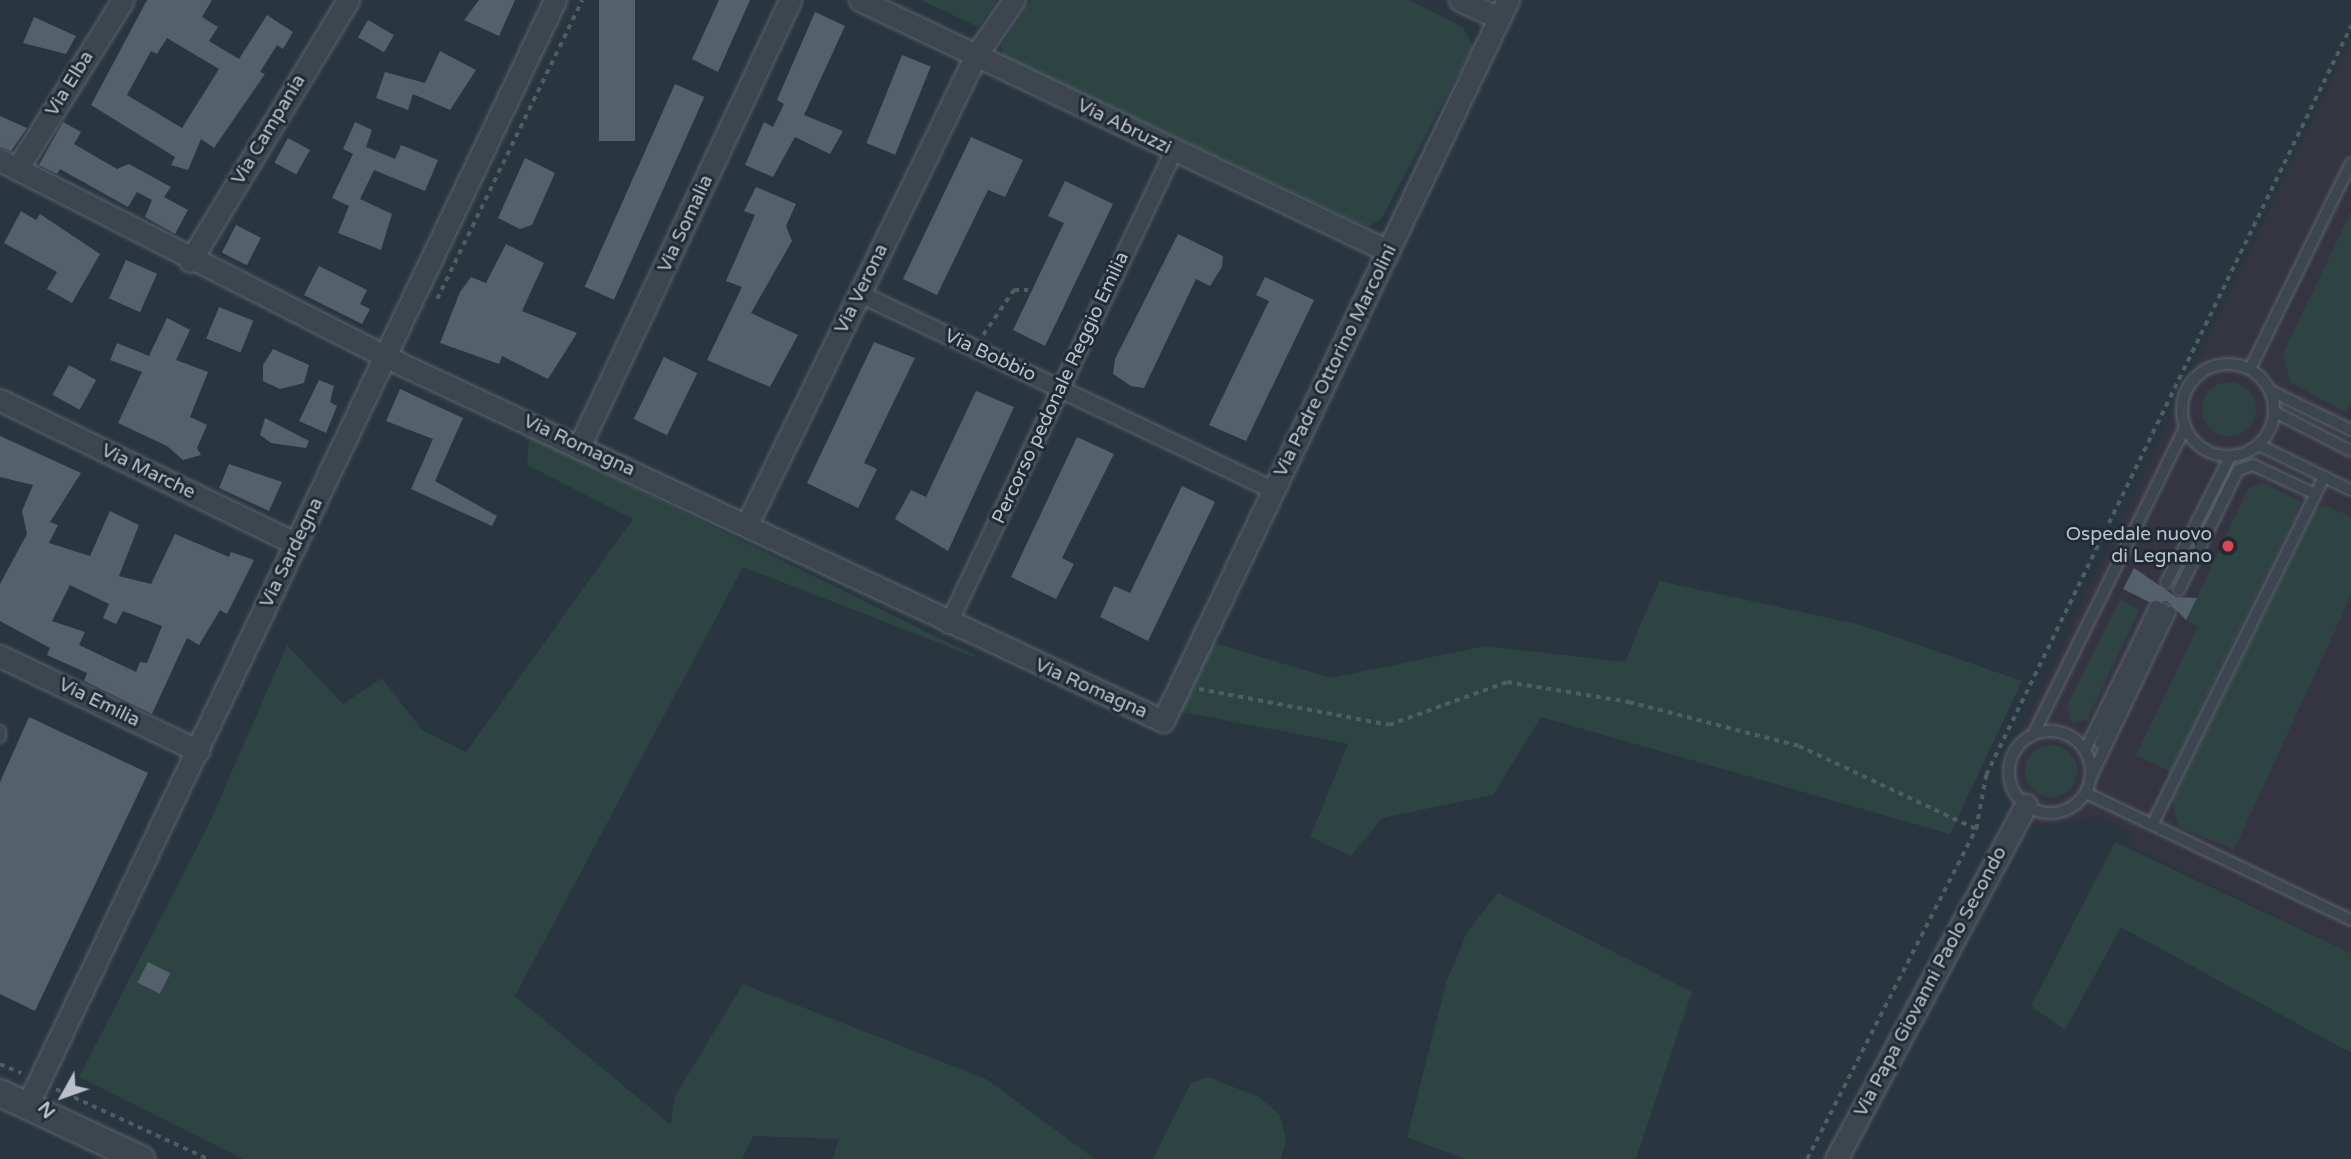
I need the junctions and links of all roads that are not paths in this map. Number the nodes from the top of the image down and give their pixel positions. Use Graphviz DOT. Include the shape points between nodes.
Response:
graph roads {
  1 [pos="123,0"];
  2 [pos="348,0"];
  3 [pos="555,0"];
  4 [pos="790,0"];
  5 [pos="860,0"];
  6 [pos="1014,0"];
  7 [pos="1460,0"];
  8 [pos="1504,9"];
  9 [pos="976,55"];
  10 [pos="1174,152"];
  11 [pos="2351,163"];
  12 [pos="8,164"];
  13 [pos="1388,251"];
  14 [pos="190,261"];
  15 [pos="860,294"];
  16 [pos="395,361"];
  17 [pos="2250,369"];
  18 [pos="1060,389"];
  19 [pos="2270,391"];
  20 [pos="0,400"];
  21 [pos="2275,412"];
  22 [pos="2185,427"];
  23 [pos="2350,427"];
  24 [pos="2259,445"];
  25 [pos="2339,445"];
  26 [pos="579,447"];
  27 [pos="2351,451"];
  28 [pos="2234,456"];
  29 [pos="2324,477"];
  30 [pos="1273,490"];
  31 [pos="2351,490"];
  32 [pos="2315,494"];
  33 [pos="747,524"];
  34 [pos="296,544"];
  35 [pos="2163,608"];
  36 [pos="948,625"];
  37 [pos="0,656"];
  38 [pos="1163,721"];
  39 [pos="0,731"];
  40 [pos="2033,734"];
  41 [pos="0,737"];
  42 [pos="2085,750"];
  43 [pos="198,751"];
  44 [pos="2090,764"];
  45 [pos="2091,778"];
  46 [pos="2086,793"];
  47 [pos="2026,805"];
  48 [pos="2153,823"];
  49 [pos="2351,920"];
  50 [pos="0,1093"];
  51 [pos="27,1105"];
  52 [pos="141,1159"];
  53 [pos="1836,1159"];
  1 -- 12 [label="street, Via Elba"];
  2 -- 14 [label="street, Via Campania"];
  3 -- 16 [label="street, Via Sardegna"];
  4 -- 26 [label="street, Via Somalia"];
  5 -- 9 [label="street, Via Abruzzi"];
  6 -- 9 [label="street, Via Verona"];
  7 -- 8 [label="street"];
  8 -- 13 [label="street, Via Padre Ottorino Marcolini"];
  9 -- 10 [label="street, Via Abruzzi"];
  9 -- 15 [label="street, Via Verona"];
  10 -- 13 [label="street, Via Abruzzi"];
  10 -- 18 [label="street, Percorso pedonale Reggio Emilia"];
  11 -- 17 [label="lane"];
  12 -- 14 [label="street, Via Romagna"];
  13 -- 30 [label="street, Via Padre Ottorino Marcolini"];
  14 -- 16 [label="street, Via Romagna"];
  15 -- 18 [label="street, Via Bobbio"];
  15 -- 33 [label="street, Via Verona"];
  16 -- 26 [label="street, Via Romagna"];
  16 -- 34 [label="street, Via Sardegna"];
  17 -- 19 [label="lane"];
  17 -- 22 [label="lane" via="2223,364 2197,375 2183,399"];
  18 -- 30 [label="street, Via Bobbio"];
  18 -- 36 [label="street, Percorso pedonale Reggio Emilia"];
  19 -- 21 [label="lane"];
  19 -- 23 [label="lane"];
  20 -- 34 [label="street, Via Marche"];
  21 -- 24 [label="lane"];
  21 -- 25 [label="lane"];
  22 -- 28 [label="lane" via="2208,452"];
  22 -- 40 [label="lane"];
  23 -- 25 [label="lane"];
  24 -- 28 [label="lane"];
  24 -- 29 [label="lane"];
  25 -- 27 [label="lane"];
  26 -- 33 [label="street, Via Romagna"];
  28 -- 32 [label="lane" via="2173,587 2238,470 2253,465"];
  29 -- 31 [label="lane"];
  29 -- 32 [label="lane"];
  30 -- 38 [label="street, Via Padre Ottorino Marcolini"];
  32 -- 48 [label="lane"];
  33 -- 36 [label="street, Via Romagna"];
  34 -- 43 [label="street, Via Sardegna"];
  35 -- 42 [label="lane"];
  35 -- 44 [label="lane"];
  35 -- 45 [label="lane"];
  36 -- 38 [label="street, Via Romagna"];
  37 -- 43 [label="street, Via Emilia"];
  39 -- 41 [label="lane"];
  40 -- 42 [label="lane" via="2056,731"];
  40 -- 47 [label="lane" via="2010,764 2013,790"];
  42 -- 44 [label="lane"];
  43 -- 51 [label="street, Via Sardegna"];
  44 -- 45 [label="lane"];
  45 -- 46 [label="lane"];
  46 -- 47 [label="lane" via="2056,813"];
  46 -- 48 [label="lane"];
  47 -- 53 [label="street, Via Papa Giovanni Paolo Secondo"];
  48 -- 49 [label="lane"];
  50 -- 51 [label="street"];
  51 -- 52 [label="street"];
}
